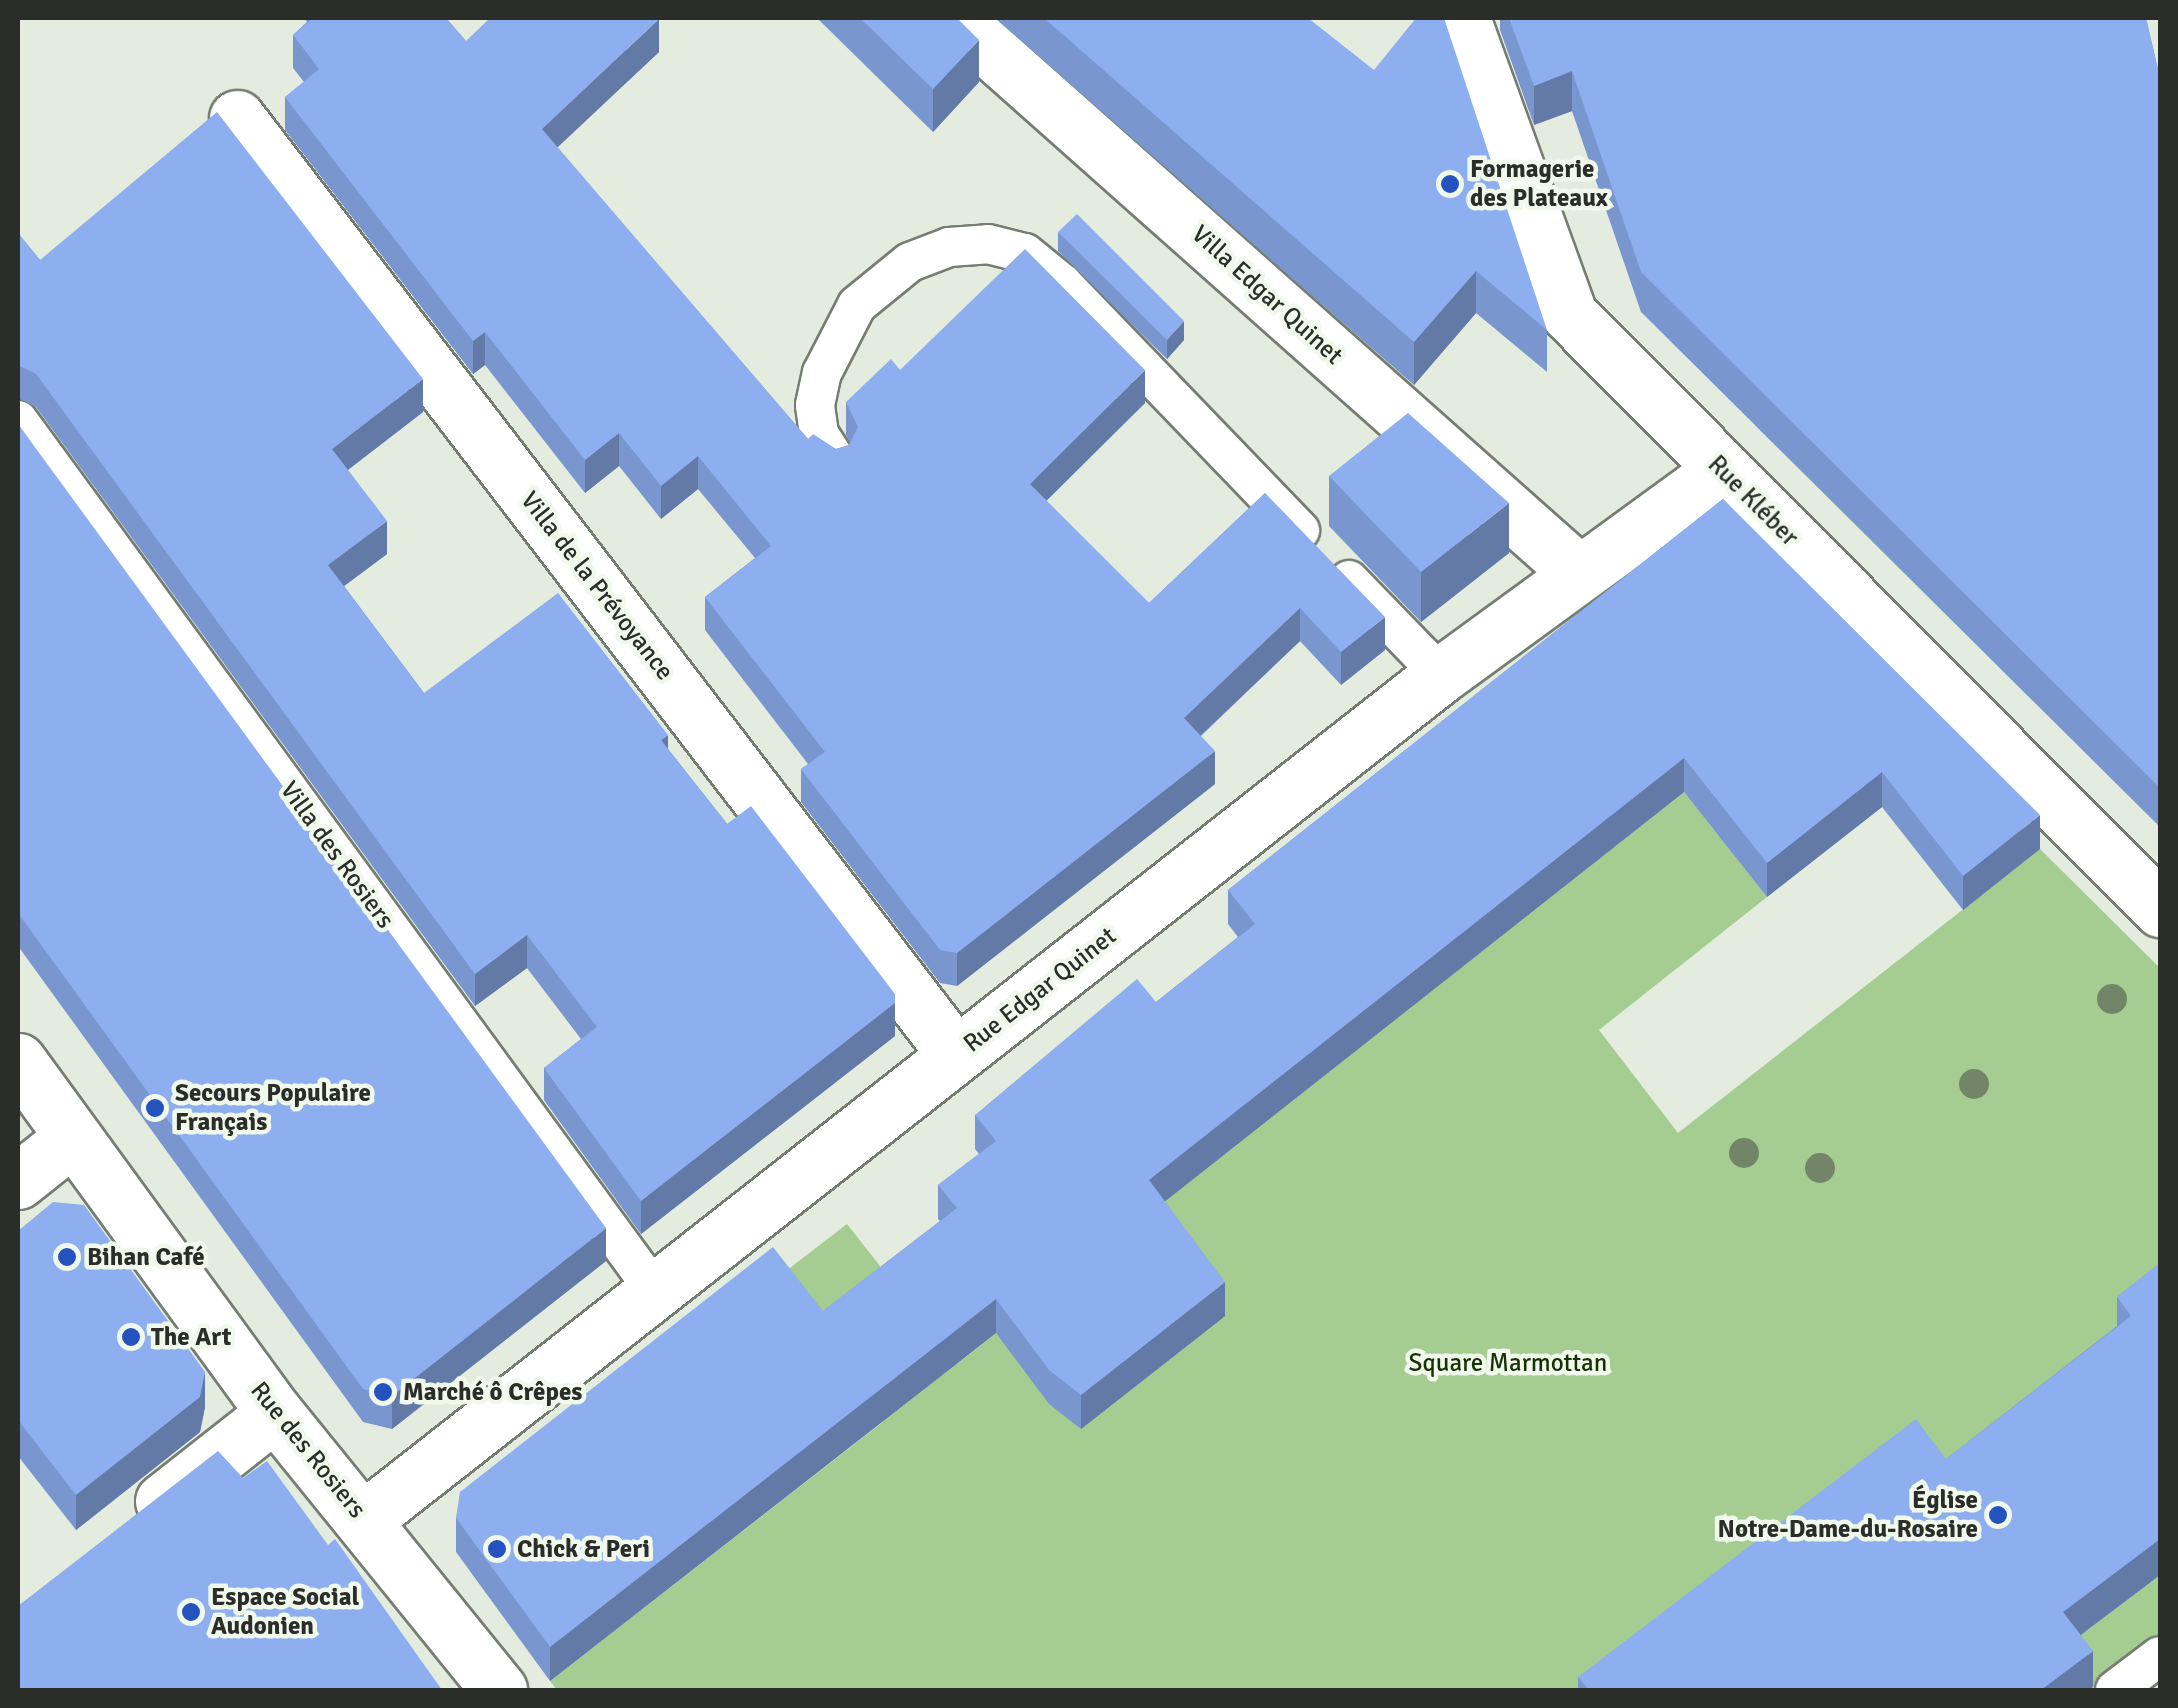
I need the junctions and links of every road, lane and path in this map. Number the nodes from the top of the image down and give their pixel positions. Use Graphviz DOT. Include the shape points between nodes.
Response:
graph roads {
  1 [pos="954,18"];
  2 [pos="1462,18"];
  3 [pos="237,118"];
  4 [pos="18,420"];
  5 [pos="836,460"];
  6 [pos="1722,470"];
  7 [pos="1579,573"];
  8 [pos="1441,676"];
  9 [pos="2160,910"];
  10 [pos="956,1055"];
  11 [pos="18,1061"];
  12 [pos="72,1138"];
  13 [pos="18,1181"];
  14 [pos="654,1291"];
  15 [pos="275,1414"];
  16 [pos="364,1519"];
  17 [pos="127,1529"];
  18 [pos="2160,1656"];
  19 [pos="499,1690"];
  20 [pos="2116,1690"];
  1 -- 7 [label="street, Villa Edgar Quinet"];
  2 -- 6 [label="street, Rue Kléber" via="1568,314"];
  3 -- 10 [label="street, Villa de la Prévoyance"];
  4 -- 14 [label="lane, Villa des Rosiers"];
  5 -- 8 [label="lane" via="819,434 814,405 822,372 858,305 910,262 949,247 988,244 1025,253 1063,284"];
  6 -- 7 [label="street, Rue Edgar Quinet"];
  6 -- 9 [label="street, Rue Kléber"];
  7 -- 8 [label="street, Rue Edgar Quinet"];
  8 -- 10 [label="street, Rue Edgar Quinet"];
  10 -- 14 [label="street, Rue Edgar Quinet"];
  11 -- 12 [label="street, Rue des Rosiers"];
  12 -- 13 [label="street"];
  12 -- 15 [label="street, Rue des Rosiers"];
  14 -- 16 [label="street, Rue Edgar Quinet"];
  15 -- 16 [label="street, Rue des Rosiers"];
  15 -- 17 [label="street"];
  16 -- 19 [label="street, Rue des Rosiers"];
  18 -- 20 [label="lane"];
}
